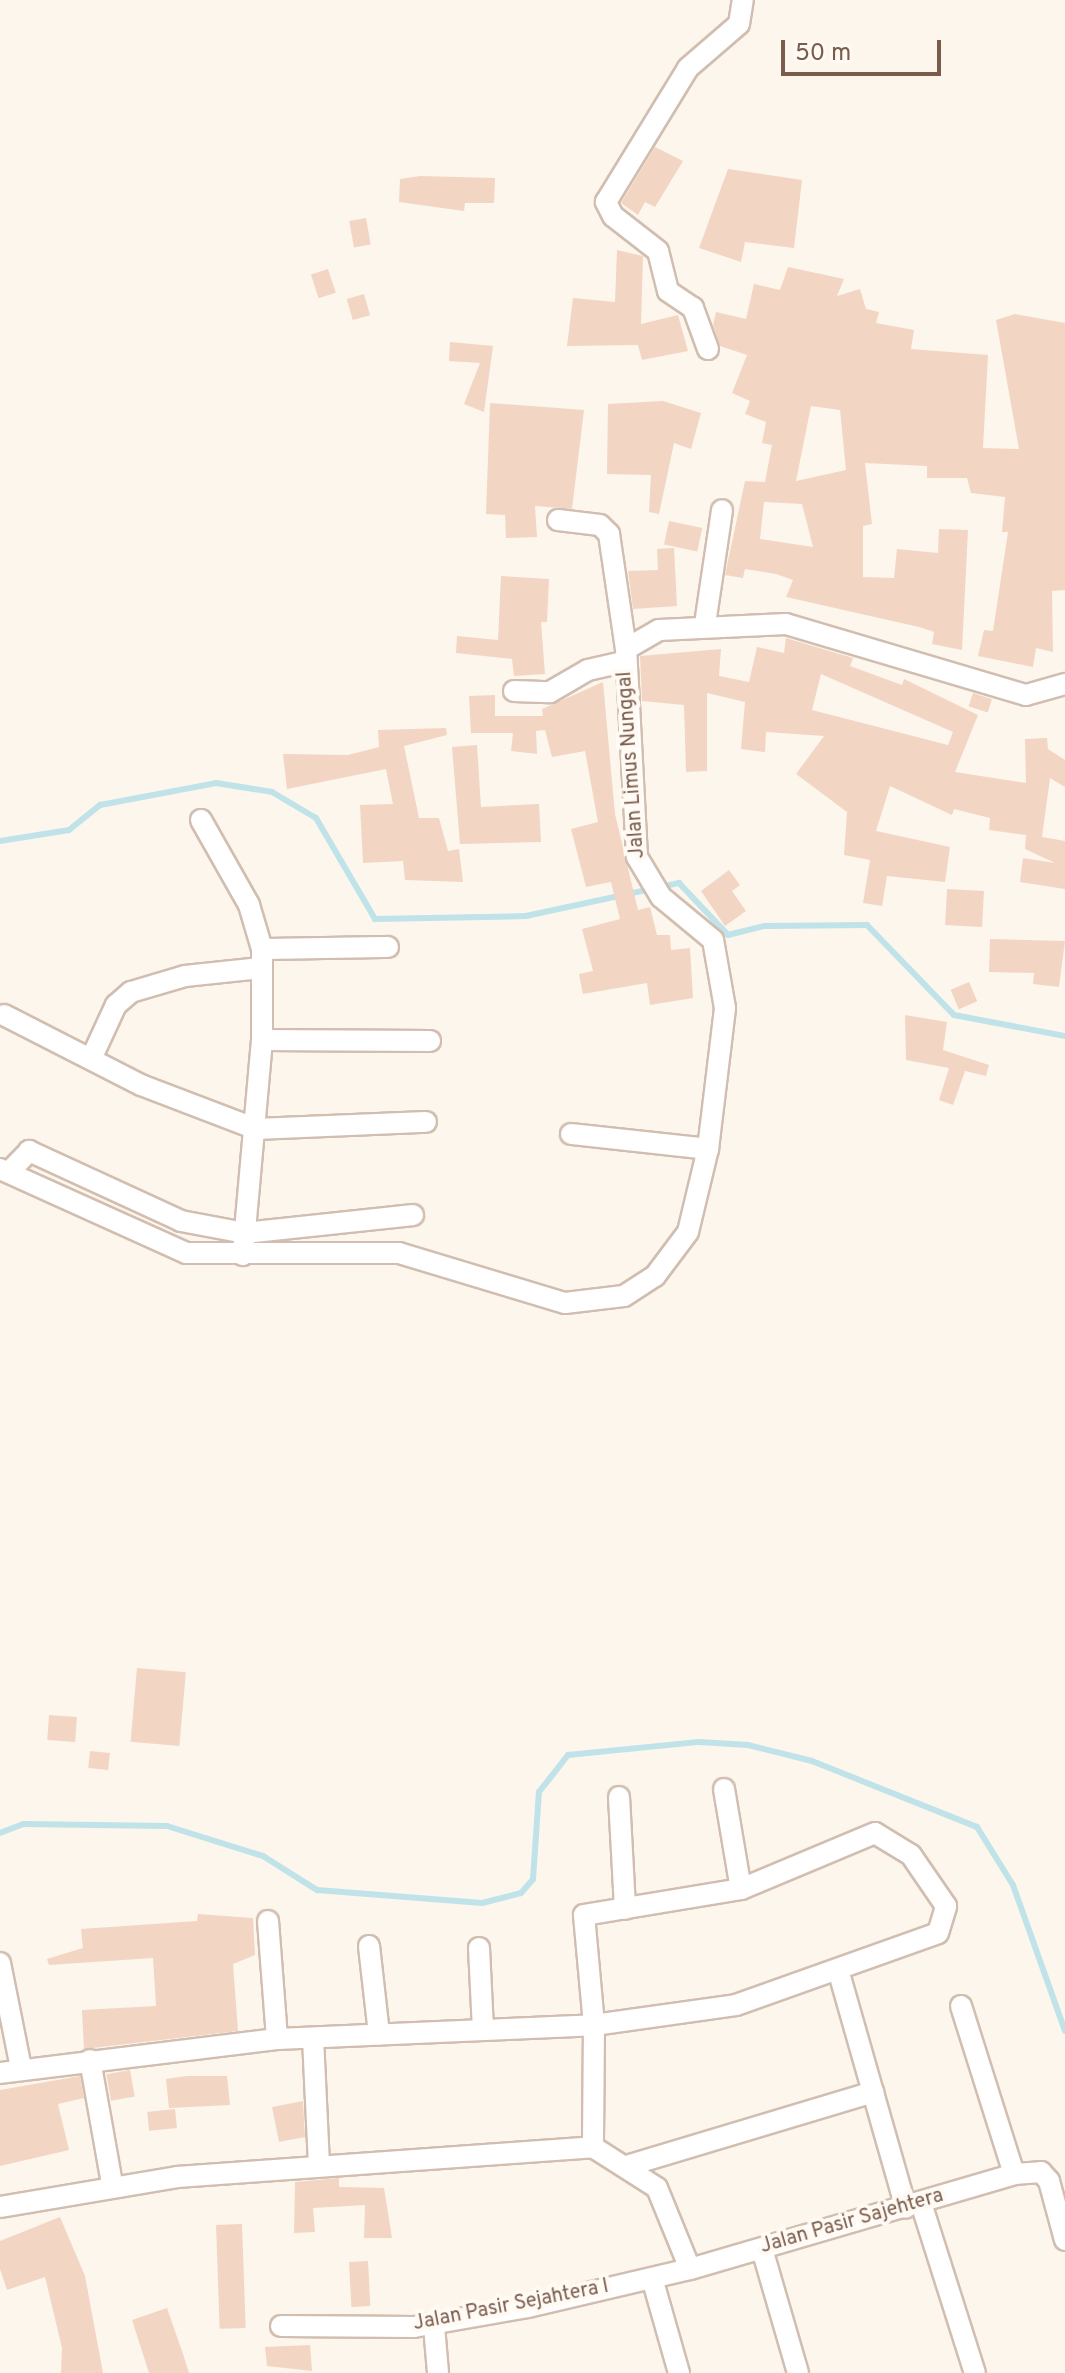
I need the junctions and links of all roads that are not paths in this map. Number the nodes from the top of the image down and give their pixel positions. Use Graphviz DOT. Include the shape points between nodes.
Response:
graph roads {
  1 [pos="743,0"];
  2 [pos="708,349"];
  3 [pos="722,510"];
  4 [pos="558,520"];
  5 [pos="705,624"];
  6 [pos="625,656"];
  7 [pos="1065,685"];
  8 [pos="514,691"];
  9 [pos="201,820"];
  10 [pos="388,947"];
  11 [pos="262,959"];
  12 [pos="4,1015"];
  13 [pos="262,1040"];
  14 [pos="430,1041"];
  15 [pos="91,1059"];
  16 [pos="426,1122"];
  17 [pos="256,1129"];
  18 [pos="571,1134"];
  19 [pos="708,1149"];
  20 [pos="5,1170"];
  21 [pos="413,1215"];
  22 [pos="245,1233"];
  23 [pos="243,1255"];
  24 [pos="724,1789"];
  25 [pos="619,1797"];
  26 [pos="741,1889"];
  27 [pos="625,1909"];
  28 [pos="268,1921"];
  29 [pos="369,1946"];
  30 [pos="479,1948"];
  31 [pos="0,1963"];
  32 [pos="839,1973"];
  33 [pos="961,2006"];
  34 [pos="594,2025"];
  35 [pos="483,2029"];
  36 [pos="379,2034"];
  37 [pos="313,2038"];
  38 [pos="277,2039"];
  39 [pos="90,2060"];
  40 [pos="21,2068"];
  41 [pos="0,2073"];
  42 [pos="873,2092"];
  43 [pos="593,2147"];
  44 [pos="319,2163"];
  45 [pos="630,2165"];
  46 [pos="1014,2174"];
  47 [pos="112,2184"];
  48 [pos="913,2206"];
  49 [pos="0,2207"];
  50 [pos="1065,2240"];
  51 [pos="762,2249"];
  52 [pos="690,2269"];
  53 [pos="652,2278"];
  54 [pos="281,2326"];
  55 [pos="434,2326"];
  56 [pos="438,2373"];
  57 [pos="679,2373"];
  58 [pos="798,2373"];
  59 [pos="975,2373"];
  1 -- 2 [label="street" via="739,24 688,68 606,202 613,216 658,251 668,291 693,308"];
  3 -- 5 [label="street"];
  4 -- 6 [label="street" via="600,525 609,534"];
  5 -- 6 [label="street, Jalan Limus Nunggal" via="648,633"];
  5 -- 7 [label="street, Jalan Limus Nunggal" via="786,624 1026,695"];
  6 -- 8 [label="street" via="550,692"];
  6 -- 19 [label="street, Jalan Limus Nunggal" via="641,870 713,940 724,977 723,1048"];
  9 -- 11 [label="street" via="249,905"];
  10 -- 11 [label="street"];
  11 -- 13 [label="street"];
  11 -- 15 [label="street" via="131,992 116,1005"];
  12 -- 15 [label="street"];
  13 -- 14 [label="street"];
  13 -- 17 [label="street"];
  15 -- 17 [label="street"];
  16 -- 17 [label="street"];
  17 -- 22 [label="street"];
  18 -- 19 [label="street"];
  19 -- 23 [label="street, Jalan Limus Nunggal" via="688,1232 673,1256 640,1288 610,1301 565,1303 399,1253"];
  20 -- 22 [label="street" via="29,1151 181,1221"];
  20 -- 23 [label="street, Jalan Limus Nunggal" via="186,1253"];
  21 -- 22 [label="street"];
  22 -- 23 [label="street"];
  24 -- 26 [label="street"];
  25 -- 27 [label="street"];
  26 -- 27 [label="street"];
  26 -- 32 [label="street" via="884,1832 930,1878 946,1906 938,1933"];
  27 -- 34 [label="street" via="582,1919"];
  28 -- 38 [label="street"];
  29 -- 36 [label="street"];
  30 -- 35 [label="street"];
  31 -- 40 [label="street"];
  32 -- 34 [label="street" via="736,2005"];
  32 -- 42 [label="street"];
  33 -- 46 [label="street"];
  34 -- 35 [label="street"];
  34 -- 43 [label="street"];
  35 -- 36 [label="street"];
  36 -- 37 [label="street"];
  37 -- 38 [label="street"];
  37 -- 44 [label="street"];
  38 -- 39 [label="street"];
  39 -- 40 [label="street"];
  39 -- 47 [label="street"];
  40 -- 41 [label="street"];
  42 -- 45 [label="street"];
  42 -- 48 [label="street"];
  43 -- 44 [label="street"];
  43 -- 45 [label="street"];
  44 -- 47 [label="street"];
  45 -- 52 [label="street" via="657,2188"];
  46 -- 48 [label="street, Jalan Pasir Sajehtera"];
  46 -- 50 [label="street" via="1041,2172 1049,2181"];
  47 -- 49 [label="street"];
  48 -- 51 [label="street, Jalan Pasir Sajehtera"];
  48 -- 59 [label="street"];
  51 -- 52 [label="street, Jalan Pasir Sajehtera"];
  51 -- 58 [label="street"];
  52 -- 53 [label="street, Jalan Pasir Sejahtera I"];
  53 -- 55 [label="street, Jalan Pasir Sejahtera I"];
  53 -- 57 [label="street"];
  54 -- 55 [label="street, Jalan Pasir Sejahtera I"];
  55 -- 56 [label="street"];
}
